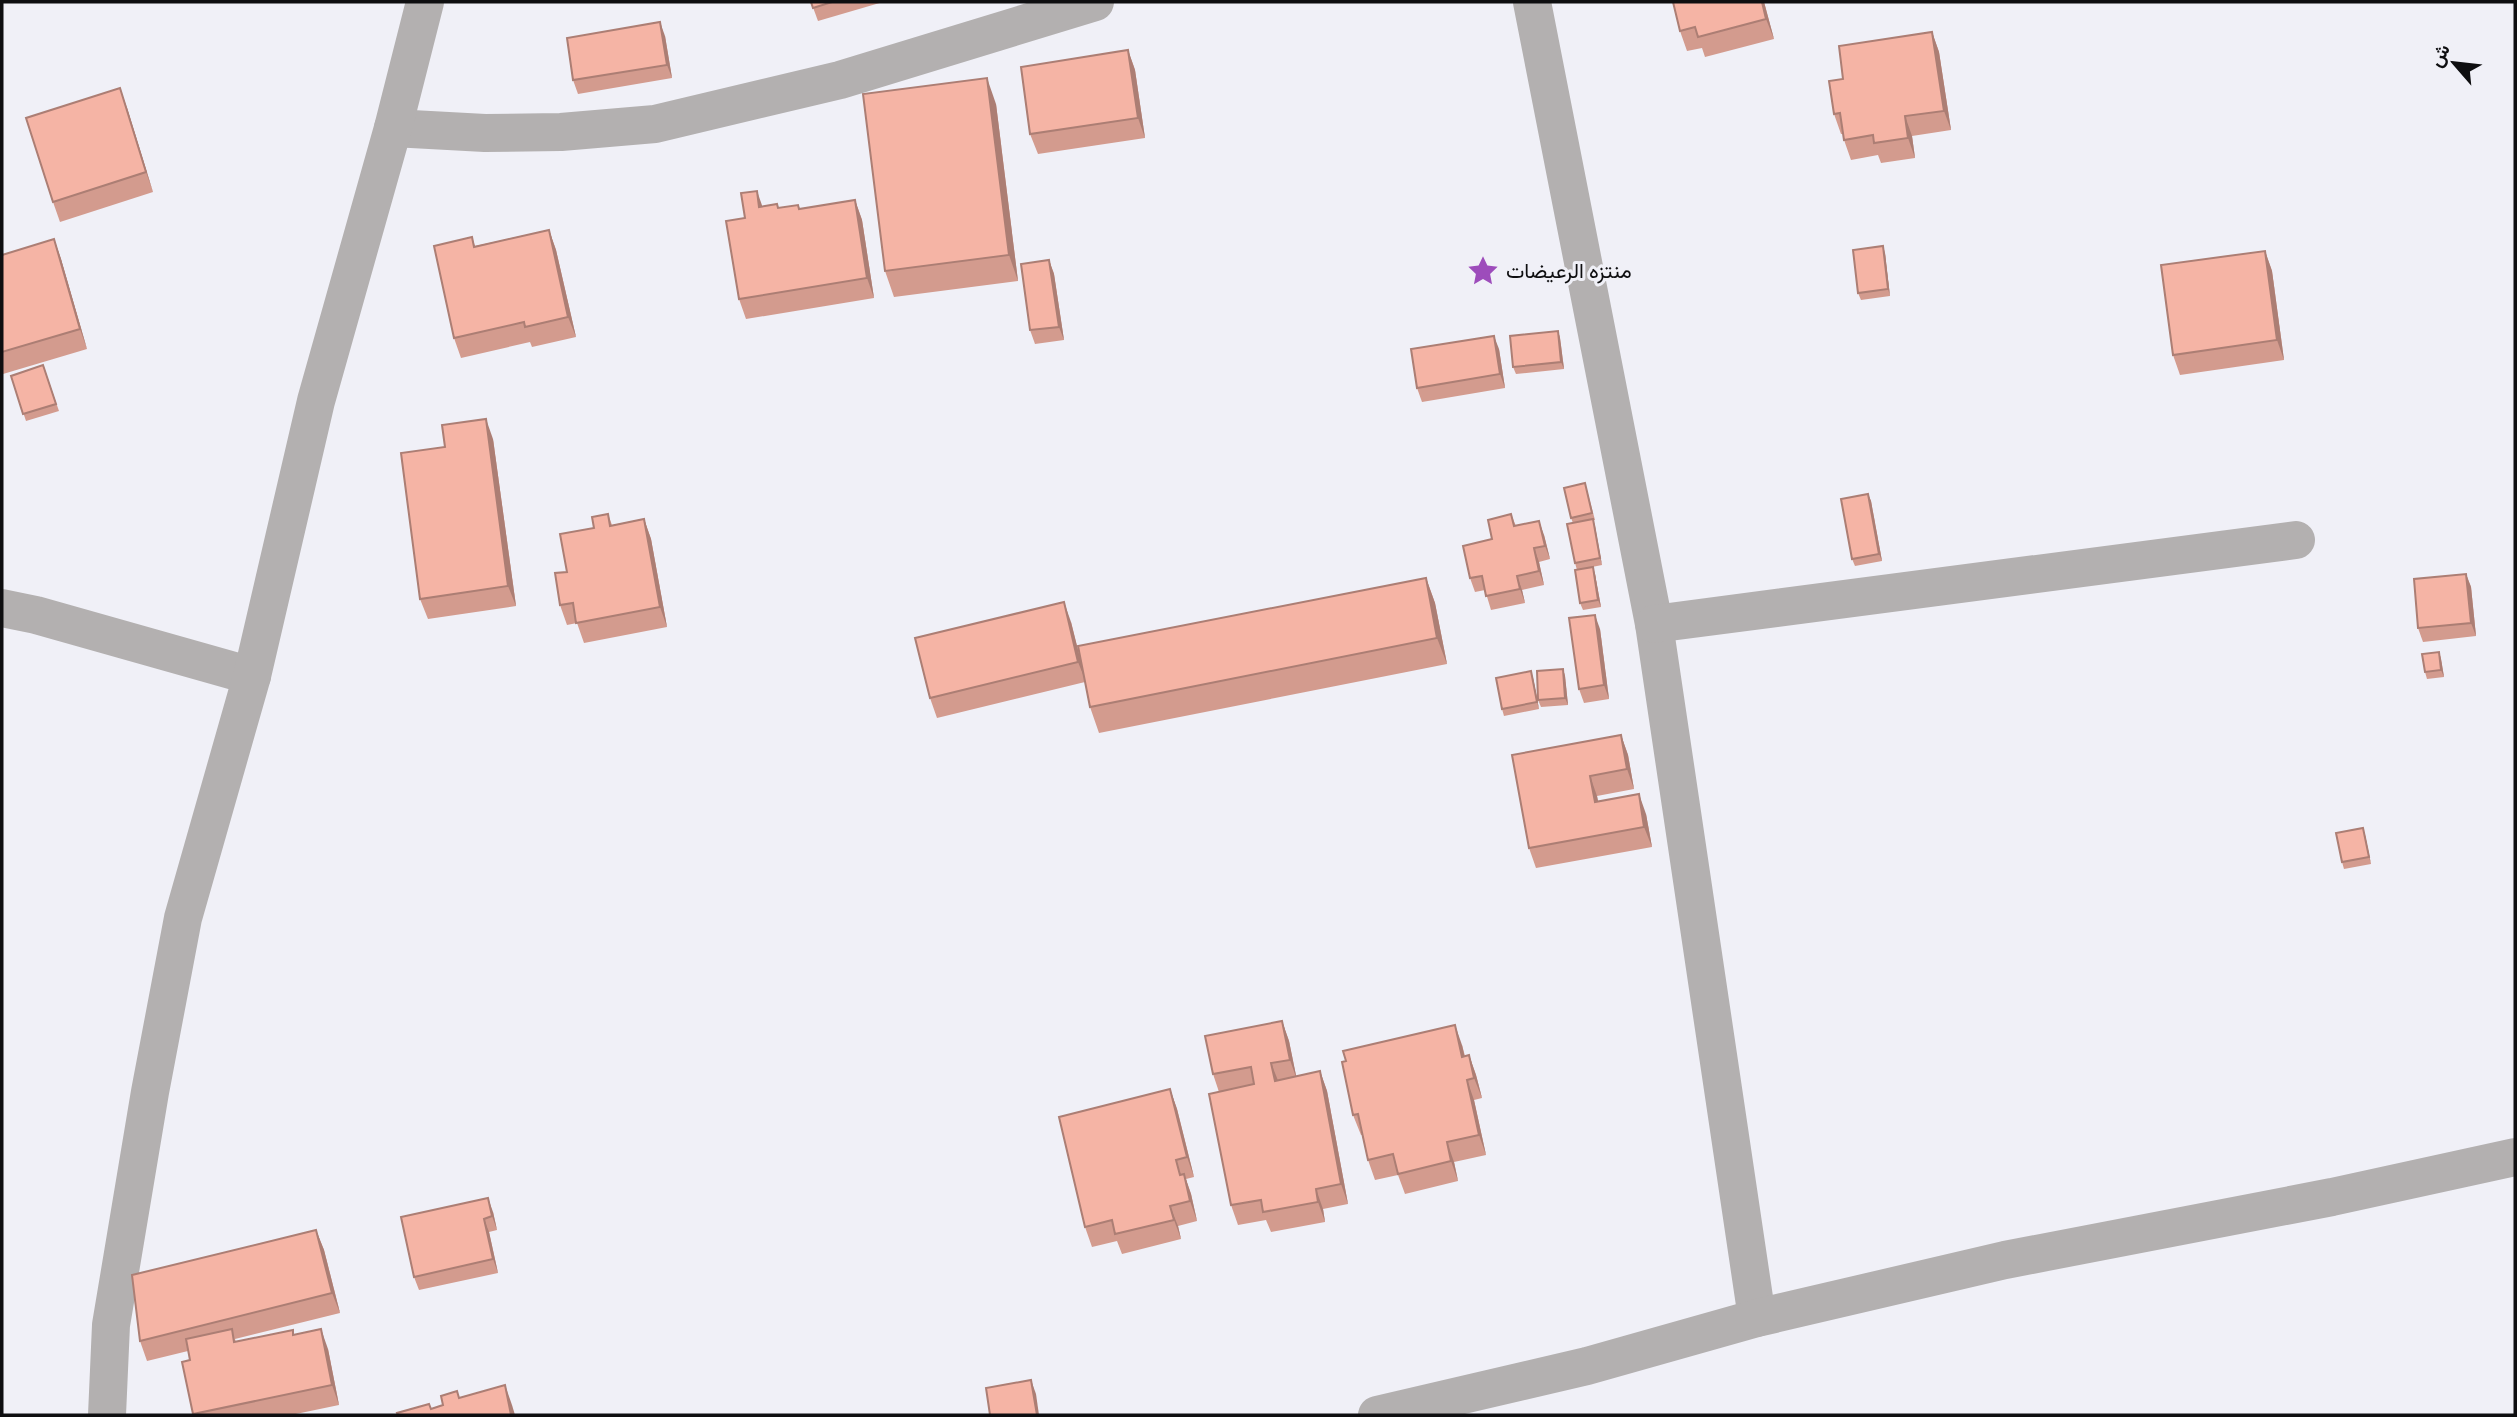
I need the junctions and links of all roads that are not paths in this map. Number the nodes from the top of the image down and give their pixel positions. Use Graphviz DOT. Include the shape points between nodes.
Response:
graph roads {
  1 [pos="425,2"];
  2 [pos="1095,2"];
  3 [pos="1532,2"];
  4 [pos="393,128"];
  5 [pos="2296,540"];
  6 [pos="2,608"];
  7 [pos="1654,624"];
  8 [pos="252,676"];
  9 [pos="2515,1157"];
  10 [pos="1756,1318"];
  11 [pos="107,1415"];
  12 [pos="1377,1415"];
  1 -- 4 [label="street"];
  2 -- 4 [label="street" via="840,80 655,124 561,132"];
  3 -- 7 [label="street"];
  4 -- 8 [label="street" via="316,401"];
  5 -- 7 [label="street"];
  6 -- 8 [label="street"];
  7 -- 10 [label="street"];
  8 -- 11 [label="street" via="183,918 111,1325"];
  9 -- 10 [label="street" via="2005,1260"];
  10 -- 12 [label="street" via="1587,1366"];
}
